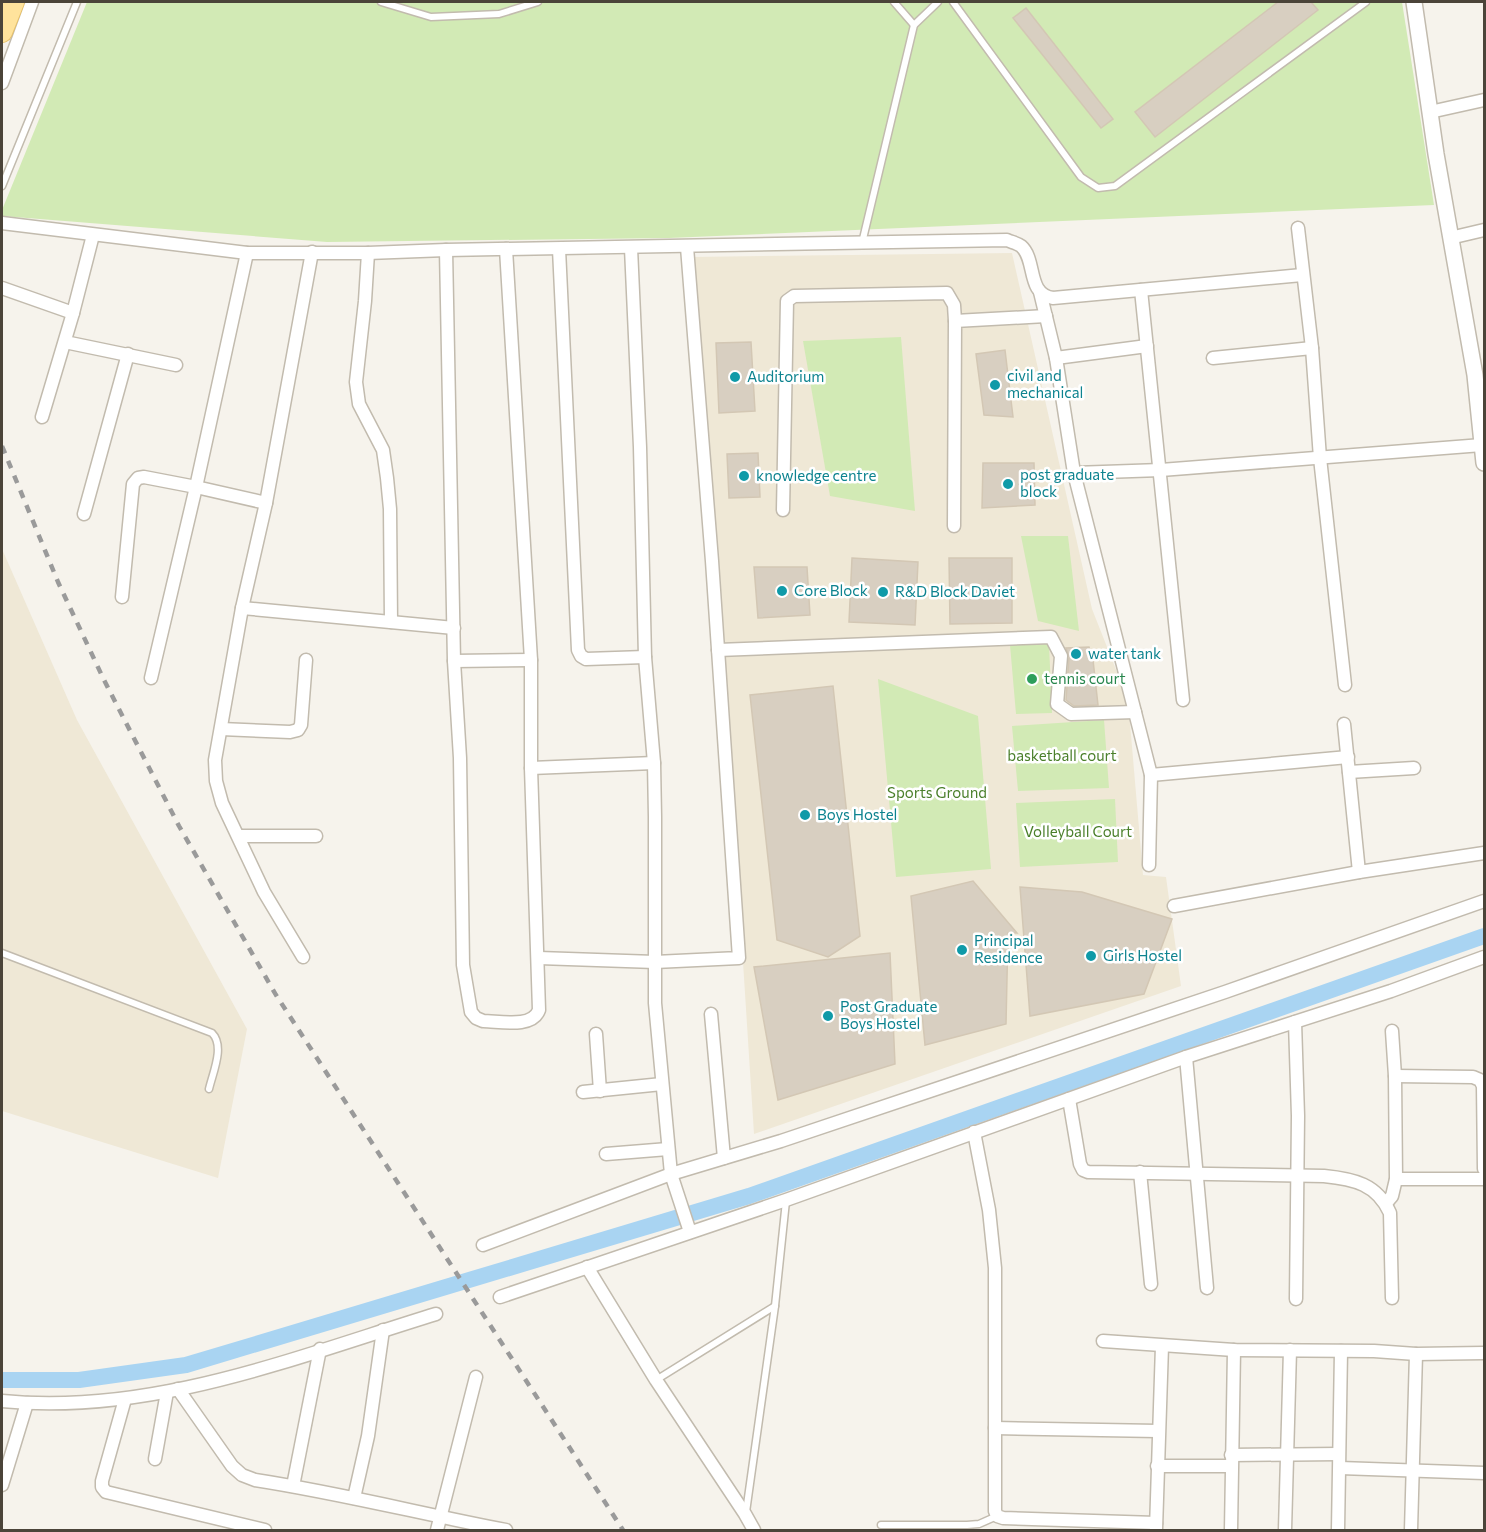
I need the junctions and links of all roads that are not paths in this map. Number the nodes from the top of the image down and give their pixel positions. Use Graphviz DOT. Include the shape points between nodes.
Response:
graph roads {
  1 [pos="14,2"];
  2 [pos="32,2"];
  3 [pos="77,2"];
  4 [pos="381,2"];
  5 [pos="538,2"];
  6 [pos="894,2"];
  7 [pos="938,2"];
  8 [pos="953,2"];
  9 [pos="1366,2"];
  10 [pos="1414,2"];
  11 [pos="914,26"];
  12 [pos="2,32"];
  13 [pos="2,83"];
  14 [pos="1485,100"];
  15 [pos="1430,112"];
  16 [pos="2,186"];
  17 [pos="2,223"];
  18 [pos="1298,228"];
  19 [pos="1485,230"];
  20 [pos="93,235"];
  21 [pos="1450,238"];
  22 [pos="862,243"];
  23 [pos="687,246"];
  24 [pos="631,248"];
  25 [pos="506,249"];
  26 [pos="559,249"];
  27 [pos="446,250"];
  28 [pos="312,252"];
  29 [pos="247,253"];
  30 [pos="368,253"];
  31 [pos="1302,275"];
  32 [pos="2,288"];
  33 [pos="1142,290"];
  34 [pos="1040,292"];
  35 [pos="73,313"];
  36 [pos="1046,316"];
  37 [pos="955,321"];
  38 [pos="65,342"];
  39 [pos="1147,346"];
  40 [pos="1312,348"];
  41 [pos="128,354"];
  42 [pos="1056,358"];
  43 [pos="1213,358"];
  44 [pos="176,364"];
  45 [pos="42,417"];
  46 [pos="1482,445"];
  47 [pos="1320,458"];
  48 [pos="1485,463"];
  49 [pos="1161,470"];
  50 [pos="1074,473"];
  51 [pos="196,487"];
  52 [pos="266,503"];
  53 [pos="783,510"];
  54 [pos="84,514"];
  55 [pos="954,526"];
  56 [pos="122,597"];
  57 [pos="242,608"];
  58 [pos="391,622"];
  59 [pos="454,628"];
  60 [pos="718,650"];
  61 [pos="645,657"];
  62 [pos="306,660"];
  63 [pos="531,660"];
  64 [pos="454,662"];
  65 [pos="151,678"];
  66 [pos="1345,686"];
  67 [pos="1183,700"];
  68 [pos="1135,712"];
  69 [pos="1344,724"];
  70 [pos="221,729"];
  71 [pos="1348,757"];
  72 [pos="654,763"];
  73 [pos="531,768"];
  74 [pos="1414,768"];
  75 [pos="1349,772"];
  76 [pos="1151,775"];
  77 [pos="239,836"];
  78 [pos="316,836"];
  79 [pos="1485,853"];
  80 [pos="1149,865"];
  81 [pos="1359,872"];
  82 [pos="1485,901"];
  83 [pos="1174,906"];
  84 [pos="2,953"];
  85 [pos="303,957"];
  86 [pos="1485,957"];
  87 [pos="539,958"];
  88 [pos="655,962"];
  89 [pos="711,1014"];
  90 [pos="1295,1022"];
  91 [pos="1392,1031"];
  92 [pos="596,1034"];
  93 [pos="1186,1057"];
  94 [pos="1395,1076"];
  95 [pos="662,1084"];
  96 [pos="209,1089"];
  97 [pos="600,1091"];
  98 [pos="583,1092"];
  99 [pos="1069,1100"];
  100 [pos="974,1132"];
  101 [pos="668,1149"];
  102 [pos="606,1154"];
  103 [pos="724,1158"];
  104 [pos="1485,1168"];
  105 [pos="1140,1172"];
  106 [pos="1196,1173"];
  107 [pos="671,1174"];
  108 [pos="1297,1177"];
  109 [pos="1396,1179"];
  110 [pos="1485,1179"];
  111 [pos="786,1200"];
  112 [pos="1386,1203"];
  113 [pos="690,1232"];
  114 [pos="483,1245"];
  115 [pos="587,1267"];
  116 [pos="1150,1284"];
  117 [pos="1207,1288"];
  118 [pos="500,1297"];
  119 [pos="1392,1298"];
  120 [pos="1296,1299"];
  121 [pos="775,1306"];
  122 [pos="436,1314"];
  123 [pos="383,1330"];
  124 [pos="1103,1341"];
  125 [pos="1162,1346"];
  126 [pos="320,1349"];
  127 [pos="1234,1350"];
  128 [pos="1290,1350"];
  129 [pos="1341,1351"];
  130 [pos="1485,1353"];
  131 [pos="1416,1354"];
  132 [pos="476,1377"];
  133 [pos="656,1380"];
  134 [pos="172,1391"];
  135 [pos="125,1400"];
  136 [pos="2,1401"];
  137 [pos="27,1403"];
  138 [pos="995,1428"];
  139 [pos="1158,1431"];
  140 [pos="1286,1454"];
  141 [pos="1338,1455"];
  142 [pos="155,1459"];
  143 [pos="1231,1461"];
  144 [pos="1157,1466"];
  145 [pos="1340,1468"];
  146 [pos="1413,1470"];
  147 [pos="1485,1473"];
  148 [pos="2,1485"];
  149 [pos="293,1486"];
  150 [pos="354,1498"];
  151 [pos="745,1514"];
  152 [pos="997,1516"];
  153 [pos="438,1524"];
  154 [pos="1046,1524"];
  155 [pos="881,1525"];
  156 [pos="1156,1527"];
  157 [pos="265,1530"];
  158 [pos="506,1530"];
  159 [pos="754,1530"];
  160 [pos="1231,1530"];
  161 [pos="1286,1530"];
  162 [pos="1338,1530"];
  163 [pos="1411,1530"];
  1 -- 12 [label="main road"];
  2 -- 13 [label="street"];
  3 -- 16 [label="lane"];
  4 -- 5 [label="lane" via="432,17 499,14"];
  6 -- 11 [label="lane"];
  7 -- 11 [label="lane"];
  8 -- 9 [label="lane" via="1081,177 1098,188 1115,186"];
  10 -- 15 [label="street"];
  11 -- 22 [label="lane"];
  14 -- 15 [label="street"];
  15 -- 21 [label="street"];
  17 -- 20 [label="street"];
  18 -- 31 [label="street"];
  19 -- 21 [label="street"];
  20 -- 29 [label="street"];
  20 -- 35 [label="street"];
  21 -- 46 [label="street"];
  22 -- 23 [label="street"];
  22 -- 34 [label="street" via="1007,240 1020,245 1028,255"];
  23 -- 24 [label="street"];
  23 -- 60 [label="street"];
  24 -- 26 [label="street"];
  24 -- 61 [label="street"];
  25 -- 26 [label="street"];
  25 -- 27 [label="street"];
  25 -- 63 [label="street"];
  26 -- 61 [label="street" via="578,650 586,659"];
  27 -- 30 [label="street"];
  27 -- 59 [label="street"];
  28 -- 29 [label="street"];
  28 -- 30 [label="street"];
  28 -- 52 [label="street"];
  29 -- 51 [label="street"];
  30 -- 58 [label="street" via="356,382 359,404 383,450 390,509"];
  31 -- 33 [label="street"];
  31 -- 40 [label="street"];
  32 -- 35 [label="street"];
  33 -- 34 [label="street" via="1053,298"];
  33 -- 39 [label="street"];
  34 -- 36 [label="street"];
  35 -- 38 [label="street"];
  36 -- 37 [label="street"];
  36 -- 42 [label="street"];
  37 -- 53 [label="street" via="954,304 947,293 794,296 787,301"];
  37 -- 55 [label="street"];
  38 -- 41 [label="street"];
  38 -- 45 [label="street"];
  39 -- 42 [label="street"];
  39 -- 49 [label="street"];
  40 -- 43 [label="street"];
  40 -- 47 [label="street"];
  41 -- 44 [label="street"];
  41 -- 54 [label="street"];
  42 -- 50 [label="street"];
  46 -- 47 [label="street"];
  46 -- 48 [label="street"];
  47 -- 49 [label="street"];
  47 -- 66 [label="street"];
  49 -- 50 [label="street"];
  49 -- 67 [label="street"];
  50 -- 68 [label="street"];
  51 -- 52 [label="street"];
  51 -- 56 [label="street" via="144,477 135,481"];
  51 -- 65 [label="street"];
  52 -- 57 [label="street"];
  57 -- 58 [label="street"];
  57 -- 70 [label="street"];
  58 -- 59 [label="street"];
  59 -- 64 [label="street"];
  60 -- 68 [label="street" via="1051,637 1061,656 1057,704 1071,714"];
  60 -- 88 [label="street" via="739,957"];
  61 -- 72 [label="street"];
  62 -- 70 [label="street" via="298,729"];
  63 -- 64 [label="street"];
  63 -- 73 [label="street"];
  64 -- 87 [label="street" via="460,758 463,965 471,1012 476,1018 526,1022 537,1016"];
  68 -- 76 [label="street"];
  69 -- 71 [label="street"];
  70 -- 77 [label="street" via="215,760 216,781"];
  71 -- 75 [label="street"];
  71 -- 76 [label="street"];
  72 -- 73 [label="street"];
  72 -- 88 [label="street"];
  73 -- 87 [label="street"];
  74 -- 75 [label="street"];
  75 -- 81 [label="street"];
  76 -- 80 [label="street"];
  77 -- 78 [label="street"];
  77 -- 85 [label="street" via="264,892"];
  79 -- 81 [label="street"];
  81 -- 83 [label="street"];
  82 -- 103 [label="street" via="1192,1004"];
  84 -- 96 [label="lane" via="212,1033 218,1047"];
  86 -- 90 [label="street"];
  87 -- 88 [label="street"];
  88 -- 95 [label="street"];
  89 -- 103 [label="street"];
  90 -- 93 [label="street"];
  90 -- 108 [label="street"];
  91 -- 94 [label="street"];
  92 -- 97 [label="street"];
  93 -- 99 [label="street"];
  93 -- 106 [label="street"];
  94 -- 104 [label="street" via="1480,1080"];
  94 -- 109 [label="street"];
  95 -- 97 [label="street"];
  95 -- 101 [label="street"];
  97 -- 98 [label="street"];
  99 -- 100 [label="street"];
  99 -- 105 [label="street" via="1083,1170"];
  100 -- 111 [label="street"];
  100 -- 138 [label="street" via="994,1268"];
  101 -- 102 [label="street"];
  101 -- 107 [label="street"];
  103 -- 107 [label="street"];
  105 -- 106 [label="street"];
  105 -- 116 [label="street"];
  106 -- 108 [label="street"];
  106 -- 117 [label="street"];
  107 -- 113 [label="street"];
  107 -- 114 [label="street"];
  108 -- 112 [label="street" via="1350,1179 1377,1193"];
  108 -- 120 [label="street"];
  109 -- 110 [label="street"];
  109 -- 112 [label="street"];
  111 -- 113 [label="street"];
  111 -- 121 [label="lane"];
  112 -- 119 [label="street" via="1390,1213"];
  113 -- 115 [label="street"];
  115 -- 118 [label="street"];
  115 -- 133 [label="street"];
  121 -- 133 [label="lane"];
  121 -- 151 [label="lane"];
  122 -- 123 [label="street"];
  123 -- 126 [label="street"];
  123 -- 150 [label="street" via="368,1436"];
  124 -- 125 [label="street"];
  125 -- 127 [label="street"];
  125 -- 139 [label="street"];
  126 -- 134 [label="street"];
  126 -- 149 [label="street"];
  127 -- 128 [label="street"];
  127 -- 143 [label="street"];
  128 -- 129 [label="street"];
  128 -- 140 [label="street"];
  129 -- 131 [label="street"];
  129 -- 141 [label="street"];
  130 -- 131 [label="street"];
  131 -- 146 [label="street"];
  132 -- 153 [label="street"];
  133 -- 151 [label="street"];
  134 -- 135 [label="street"];
  134 -- 142 [label="street"];
  134 -- 149 [label="street" via="242,1475"];
  135 -- 137 [label="street"];
  135 -- 157 [label="street" via="102,1481 106,1492"];
  136 -- 137 [label="street"];
  137 -- 148 [label="street"];
  138 -- 139 [label="street"];
  138 -- 152 [label="street"];
  139 -- 144 [label="street"];
  140 -- 141 [label="street"];
  140 -- 143 [label="street"];
  140 -- 161 [label="street"];
  141 -- 145 [label="street"];
  143 -- 144 [label="street"];
  143 -- 160 [label="street"];
  144 -- 156 [label="street"];
  145 -- 146 [label="street"];
  145 -- 162 [label="street"];
  146 -- 147 [label="street"];
  146 -- 163 [label="street"];
  149 -- 150 [label="street"];
  150 -- 153 [label="street"];
  151 -- 159 [label="street"];
  152 -- 154 [label="street"];
  152 -- 155 [label="lane" via="967,1526"];
  153 -- 158 [label="street"];
  154 -- 156 [label="street"];
}
